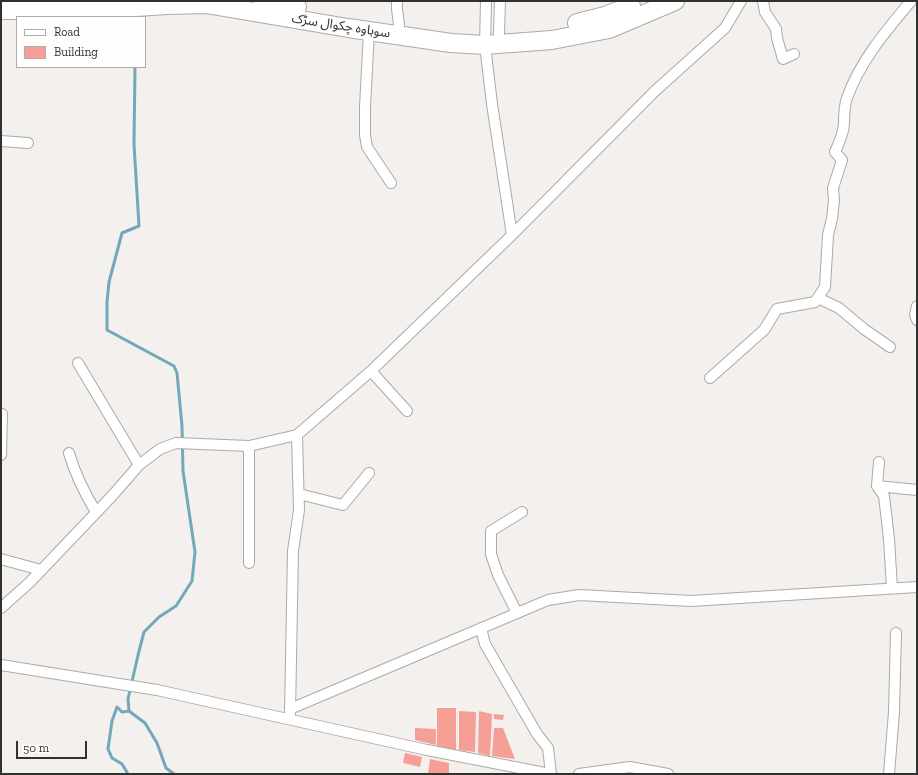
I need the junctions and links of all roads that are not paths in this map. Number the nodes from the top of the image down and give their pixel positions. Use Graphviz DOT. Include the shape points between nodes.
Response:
graph roads {
  1 [pos="262,1"];
  2 [pos="397,1"];
  3 [pos="486,1"];
  4 [pos="500,1"];
  5 [pos="644,1"];
  6 [pos="675,1"];
  7 [pos="741,1"];
  8 [pos="762,1"];
  9 [pos="911,1"];
  10 [pos="1,10"];
  11 [pos="399,25"];
  12 [pos="369,31"];
  13 [pos="490,38"];
  14 [pos="794,54"];
  15 [pos="1,140"];
  16 [pos="28,143"];
  17 [pos="391,183"];
  18 [pos="512,235"];
  19 [pos="818,298"];
  20 [pos="917,306"];
  21 [pos="917,320"];
  22 [pos="890,347"];
  23 [pos="78,364"];
  24 [pos="371,370"];
  25 [pos="710,378"];
  26 [pos="407,411"];
  27 [pos="2,414"];
  28 [pos="297,435"];
  29 [pos="249,446"];
  30 [pos="69,453"];
  31 [pos="1,455"];
  32 [pos="879,462"];
  33 [pos="139,465"];
  34 [pos="369,473"];
  35 [pos="877,486"];
  36 [pos="917,490"];
  37 [pos="298,494"];
  38 [pos="96,512"];
  39 [pos="522,512"];
  40 [pos="1,559"];
  41 [pos="248,563"];
  42 [pos="41,570"];
  43 [pos="917,587"];
  44 [pos="892,588"];
  45 [pos="1,608"];
  46 [pos="517,613"];
  47 [pos="481,628"];
  48 [pos="896,633"];
  49 [pos="1,665"];
  50 [pos="290,709"];
  51 [pos="290,720"];
  52 [pos="550,774"];
  53 [pos="579,774"];
  54 [pos="668,774"];
  55 [pos="889,774"];
  1 -- 11 [label="highway"];
  2 -- 11 [label="street"];
  3 -- 13 [label="street"];
  4 -- 13 [label="street"];
  5 -- 13 [label="highway" via="605,16 550,29"];
  6 -- 13 [label="highway, سوہاوہ چکوال سڑک" via="609,28 552,40"];
  7 -- 18 [label="street" via="725,28 655,91"];
  8 -- 14 [label="street" via="765,12 776,29 783,59"];
  9 -- 19 [label="street" via="875,46 846,100 844,124 835,152 842,160 833,188 825,288"];
  10 -- 12 [label="highway, سوہاوہ چکوال سڑک" via="90,10 206,4"];
  11 -- 13 [label="highway"];
  12 -- 13 [label="highway, سوہاوہ چکوال سڑک" via="451,43"];
  12 -- 17 [label="street" via="365,135 367,147"];
  13 -- 18 [label="street" via="492,104"];
  15 -- 16 [label="street"];
  18 -- 24 [label="street"];
  19 -- 22 [label="street" via="840,308"];
  19 -- 25 [label="street" via="815,302 777,309 764,330"];
  20 -- 21 [label="street"];
  23 -- 33 [label="street"];
  24 -- 26 [label="street"];
  24 -- 28 [label="street"];
  27 -- 31 [label="street"];
  28 -- 29 [label="street"];
  28 -- 37 [label="street"];
  29 -- 33 [label="street" via="176,443 160,449"];
  29 -- 41 [label="street"];
  30 -- 38 [label="street" via="84,493"];
  32 -- 35 [label="street"];
  33 -- 38 [label="street"];
  34 -- 37 [label="street" via="343,505"];
  35 -- 36 [label="street"];
  35 -- 44 [label="street" via="884,496"];
  37 -- 50 [label="street" via="299,510 293,551"];
  38 -- 42 [label="street"];
  39 -- 46 [label="street" via="490,531 491,554 498,575"];
  40 -- 42 [label="street"];
  42 -- 45 [label="street"];
  43 -- 44 [label="street"];
  44 -- 46 [label="street" via="691,601 579,595 548,600"];
  46 -- 47 [label="street"];
  47 -- 50 [label="street"];
  47 -- 52 [label="street" via="485,644 537,734 548,748"];
  48 -- 55 [label="street"];
  49 -- 51 [label="street" via="157,690"];
  50 -- 51 [label="street"];
  51 -- 52 [label="street"];
  53 -- 54 [label="street" via="630,767"];
}
